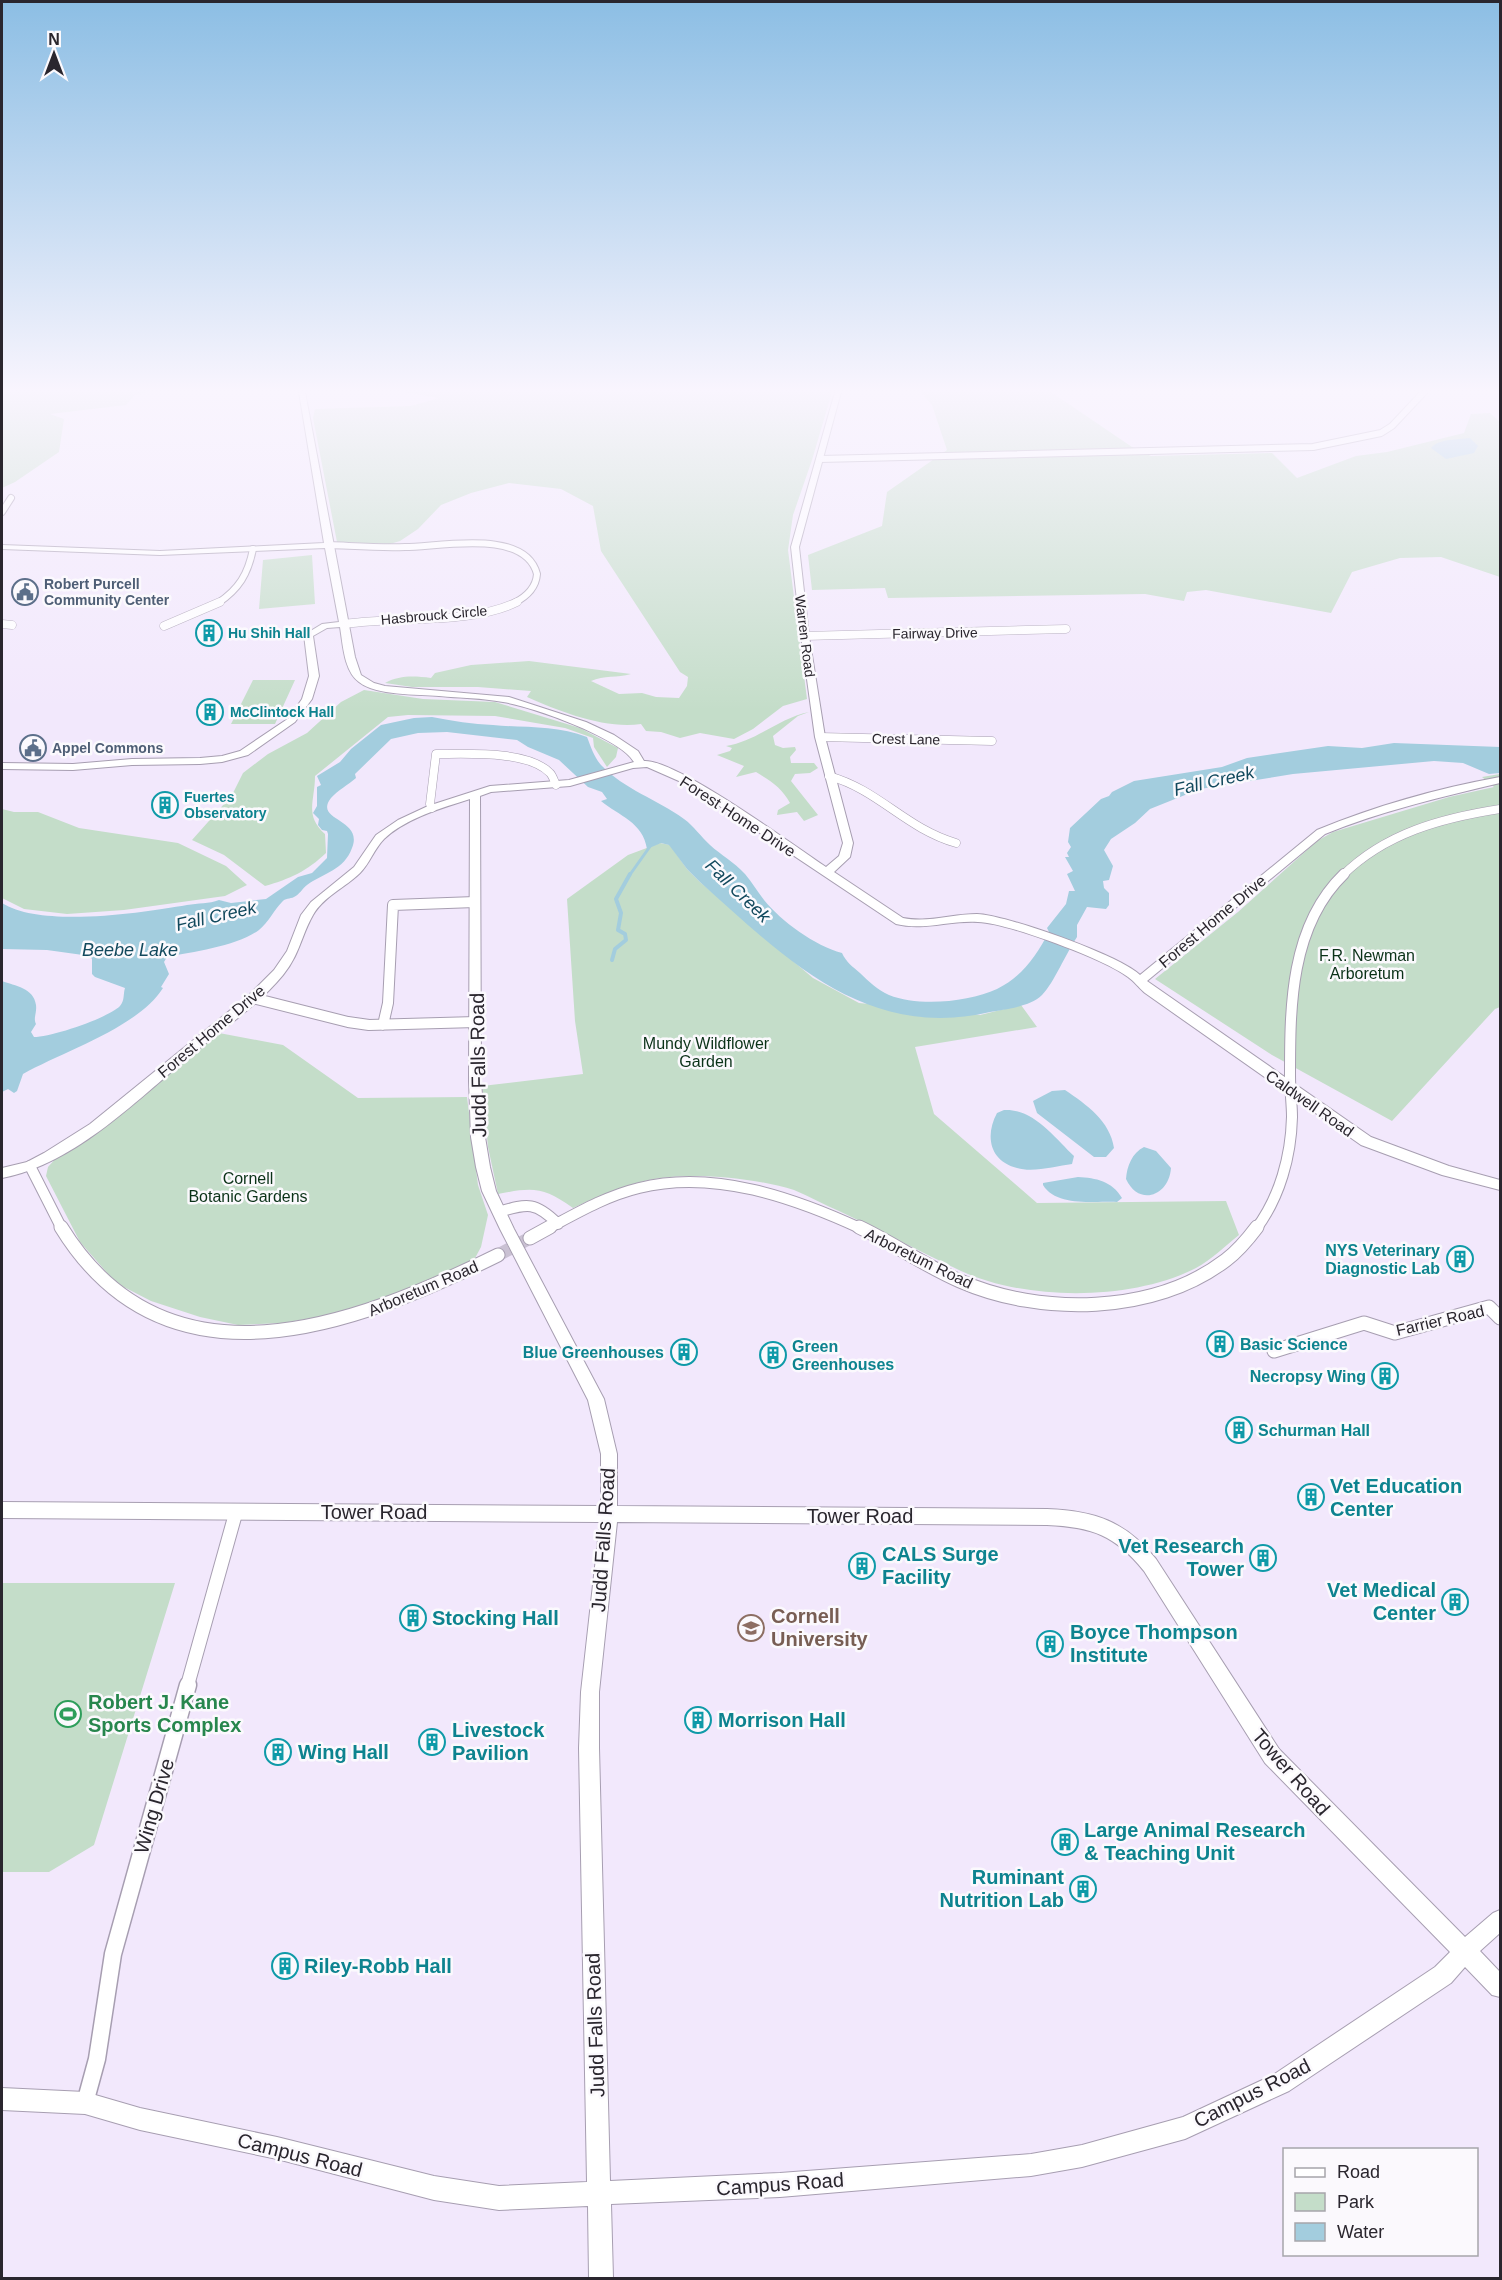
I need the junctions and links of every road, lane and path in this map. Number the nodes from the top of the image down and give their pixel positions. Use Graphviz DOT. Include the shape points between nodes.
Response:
graph roads {
  1 [pos="11,498"];
  2 [pos="320,498"];
  3 [pos="808,498"];
  4 [pos="2,512"];
  5 [pos="330,545"];
  6 [pos="2,547"];
  7 [pos="253,549"];
  8 [pos="2,624"];
  9 [pos="345,624"];
  10 [pos="12,626"];
  11 [pos="164,626"];
  12 [pos="1066,629"];
  13 [pos="805,636"];
  14 [pos="820,737"];
  15 [pos="992,741"];
  16 [pos="640,764"];
  17 [pos="2,766"];
  18 [pos="829,776"];
  19 [pos="1500,780"];
  20 [pos="556,785"];
  21 [pos="475,794"];
  22 [pos="432,808"];
  23 [pos="1500,809"];
  24 [pos="956,843"];
  25 [pos="826,872"];
  26 [pos="475,902"];
  27 [pos="1141,980"];
  28 [pos="253,998"];
  29 [pos="476,1022"];
  30 [pos="383,1025"];
  31 [pos="1290,1089"];
  32 [pos="30,1166"];
  33 [pos="2,1173"];
  34 [pos="1500,1185"];
  35 [pos="499,1212"];
  36 [pos="558,1224"];
  37 [pos="530,1238"];
  38 [pos="498,1255"];
  39 [pos="1500,1318"];
  40 [pos="1274,1352"];
  41 [pos="2,1510"];
  42 [pos="236,1512"];
  43 [pos="609,1514"];
  44 [pos="1500,1920"];
  45 [pos="1465,1953"];
  46 [pos="1500,1987"];
  47 [pos="2,2099"];
  48 [pos="84,2103"];
  49 [pos="600,2194"];
  50 [pos="602,2278"];
  1 -- 4 [label="street"];
  2 -- 5 [label="street"];
  3 -- 13 [label="street, Warren Road" via="795,548"];
  5 -- 7 [label="street"];
  5 -- 9 [label="street"];
  5 -- 9 [label="street, Hasbrouck Circle" via="489,544 522,554 530,559 537,574 530,591 498,609"];
  6 -- 7 [label="street" via="144,552"];
  7 -- 11 [label="street" via="247,572 236,588 204,610"];
  8 -- 10 [label="street"];
  9 -- 16 [label="street" via="353,670 362,682 407,692 506,699 602,733 634,753"];
  9 -- 17 [label="street" via="325,626 308,635 314,676 307,699 282,729 244,753 200,761"];
  12 -- 13 [label="street, Fairway Drive"];
  13 -- 14 [label="street, Warren Road"];
  14 -- 15 [label="street, Crest Lane"];
  14 -- 18 [label="street, Warren Road"];
  16 -- 20 [label="street, Forest Home Drive"];
  16 -- 25 [label="street, Forest Home Drive" via="663,769 692,783"];
  18 -- 24 [label="street" via="847,780 875,795 925,833"];
  18 -- 25 [label="street, Warren Road" via="848,848 843,860"];
  19 -- 27 [label="street, Forest Home Drive" via="1352,819 1321,832"];
  20 -- 21 [label="street, Forest Home Drive" via="508,786"];
  20 -- 22 [label="street" via="555,778 544,768 522,760 436,754"];
  21 -- 22 [label="street, Forest Home Drive"];
  21 -- 26 [label="street, Judd Falls Road"];
  22 -- 28 [label="street, Forest Home Drive" via="384,833 358,869 315,904 292,952"];
  23 -- 31 [label="street, Arboretum Road" via="1443,819 1395,837 1350,867 1325,894 1298,952 1292,990"];
  25 -- 27 [label="street, Forest Home Drive" via="900,921 916,924 991,919 1096,956"];
  26 -- 29 [label="street, Judd Falls Road"];
  26 -- 30 [label="street" via="393,905 388,1004"];
  27 -- 31 [label="street, Caldwell Road" via="1149,990"];
  28 -- 30 [label="street" via="348,1022"];
  28 -- 32 [label="street, Forest Home Drive" via="95,1127"];
  29 -- 30 [label="street"];
  29 -- 35 [label="street, Judd Falls Road" via="478,1137 489,1191"];
  31 -- 34 [label="street, Caldwell Road" via="1374,1144 1459,1175"];
  31 -- 36 [label="street, Arboretum Road" via="1292,1117 1286,1165 1277,1193 1255,1234 1225,1263 1156,1294 1050,1302 982,1289 884,1239 816,1210 731,1186 675,1182 643,1187 597,1202"];
  32 -- 33 [label="street, Forest Home Drive"];
  32 -- 38 [label="street, Arboretum Road" via="59,1224 92,1270 126,1300 192,1327 260,1334 320,1325 405,1300"];
  35 -- 36 [label="street" via="531,1204 545,1209"];
  35 -- 43 [label="street, Judd Falls Road" via="596,1399 609,1454"];
  36 -- 37 [label="street, Arboretum Road"];
  39 -- 40 [label="street, Farrier Road" via="1489,1306 1395,1333 1364,1323"];
  41 -- 42 [label="street, Tower Road"];
  42 -- 43 [label="street, Tower Road"];
  42 -- 48 [label="street, Wing Drive" via="113,1954 99,2049"];
  43 -- 45 [label="street, Tower Road" via="1068,1517 1108,1527 1139,1550 1150,1565 1272,1756"];
  43 -- 49 [label="street, Judd Falls Road" via="590,1692"];
  44 -- 45 [label="street, Campus Road"];
  45 -- 46 [label="street, Tower Road"];
  45 -- 49 [label="street, Campus Road" via="1443,1975 1281,2083 1185,2128 1132,2144 1030,2165 966,2172"];
  47 -- 48 [label="street, Campus Road"];
  48 -- 49 [label="street, Campus Road" via="434,2188 499,2198"];
  49 -- 50 [label="street, Judd Falls Road"];
}
